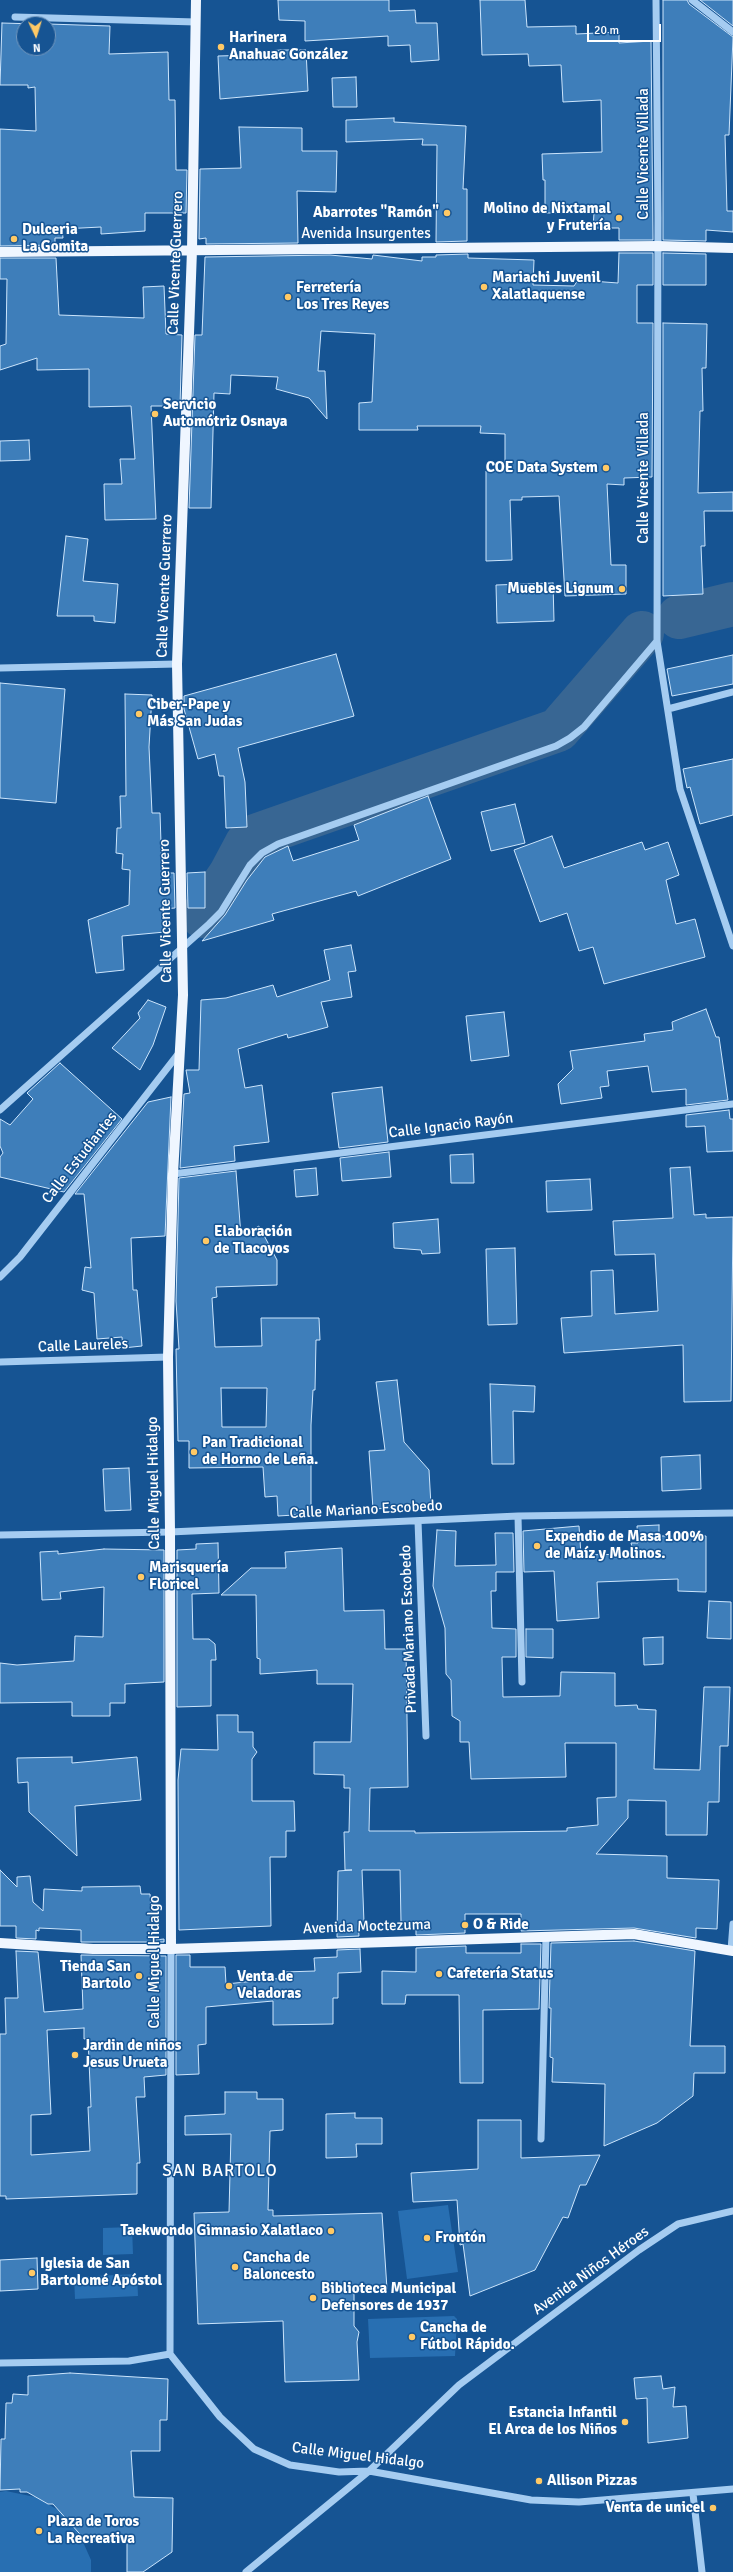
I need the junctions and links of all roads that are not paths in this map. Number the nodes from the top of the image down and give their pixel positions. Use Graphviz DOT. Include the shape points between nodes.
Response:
graph roads {
  1 [pos="196,0"];
  2 [pos="656,0"];
  3 [pos="692,0"];
  4 [pos="14,17"];
  5 [pos="196,22"];
  6 [pos="733,32"];
  7 [pos="658,246"];
  8 [pos="733,248"];
  9 [pos="192,250"];
  10 [pos="0,252"];
  11 [pos="656,641"];
  12 [pos="177,664"];
  13 [pos="0,668"];
  14 [pos="733,692"];
  15 [pos="668,709"];
  16 [pos="182,946"];
  17 [pos="733,946"];
  18 [pos="179,1053"];
  19 [pos="733,1104"];
  20 [pos="0,1110"];
  21 [pos="173,1174"];
  22 [pos="0,1277"];
  23 [pos="168,1357"];
  24 [pos="0,1362"];
  25 [pos="733,1513"];
  26 [pos="518,1516"];
  27 [pos="418,1521"];
  28 [pos="170,1532"];
  29 [pos="0,1535"];
  30 [pos="522,1682"];
  31 [pos="426,1736"];
  32 [pos="733,1924"];
  33 [pos="546,1936"];
  34 [pos="0,1943"];
  35 [pos="170,1949"];
  36 [pos="732,1951"];
  37 [pos="541,2139"];
  38 [pos="733,2212"];
  39 [pos="170,2354"];
  40 [pos="0,2363"];
  41 [pos="369,2471"];
  42 [pos="733,2490"];
  43 [pos="693,2494"];
  44 [pos="246,2572"];
  45 [pos="702,2572"];
  1 -- 5 [label="main road, Calle Vicente Guerrero"];
  2 -- 7 [label="street, Calle Vicente Villada"];
  3 -- 6 [label="street"];
  4 -- 5 [label="street"];
  5 -- 9 [label="main road, Calle Vicente Guerrero"];
  7 -- 8 [label="main road, Avenida Insurgentes"];
  7 -- 9 [label="main road, Avenida Insurgentes"];
  7 -- 11 [label="street, Calle Vicente Villada"];
  9 -- 10 [label="main road, Avenida Insurgentes"];
  9 -- 12 [label="main road, Calle Vicente Guerrero"];
  11 -- 15 [label="street, Calle Vicente Villada"];
  11 -- 16 [label="street" via="584,727 570,738 556,746 278,844 254,861 221,912"];
  12 -- 13 [label="street"];
  12 -- 16 [label="main road, Calle Vicente Guerrero"];
  14 -- 15 [label="street"];
  15 -- 17 [label="street, Calle Vicente Villada" via="680,789"];
  16 -- 18 [label="main road, Calle Vicente Guerrero" via="183,995"];
  16 -- 20 [label="street"];
  18 -- 21 [label="main road, Calle Vicente Guerrero"];
  18 -- 22 [label="street, Calle Estudiantes" via="20,1257"];
  19 -- 21 [label="street, Calle Ignacio Rayón"];
  21 -- 23 [label="main road, Calle Miguel Hidalgo"];
  23 -- 24 [label="street, Calle Laureles"];
  23 -- 28 [label="main road, Calle Miguel Hidalgo"];
  25 -- 26 [label="street, Calle Mariano Escobedo"];
  26 -- 27 [label="street, Calle Mariano Escobedo"];
  26 -- 30 [label="street"];
  27 -- 28 [label="street, Calle Mariano Escobedo"];
  27 -- 31 [label="street, Privada Mariano Escobedo"];
  28 -- 29 [label="street, Calle Mariano Escobedo"];
  28 -- 35 [label="main road, Calle Miguel Hidalgo"];
  32 -- 36 [label="street"];
  33 -- 35 [label="main road, Avenida Moctezuma"];
  33 -- 36 [label="main road, Avenida Moctezuma" via="634,1934"];
  33 -- 37 [label="street"];
  34 -- 35 [label="main road, Avenida Moctezuma" via="93,1949"];
  35 -- 39 [label="street, Calle Miguel Hidalgo"];
  38 -- 41 [label="street, Avenida Niños Héroes" via="678,2224 639,2250 459,2385"];
  39 -- 40 [label="street" via="129,2361"];
  39 -- 41 [label="street, Calle Miguel Hidalgo" via="220,2417 254,2449 290,2465 339,2472"];
  41 -- 43 [label="street, Calle Miguel Hidalgo" via="531,2500 579,2502"];
  41 -- 44 [label="street, Avenida Niños Héroes"];
  42 -- 43 [label="street, Calle Miguel Hidalgo"];
  43 -- 45 [label="street"];
}
